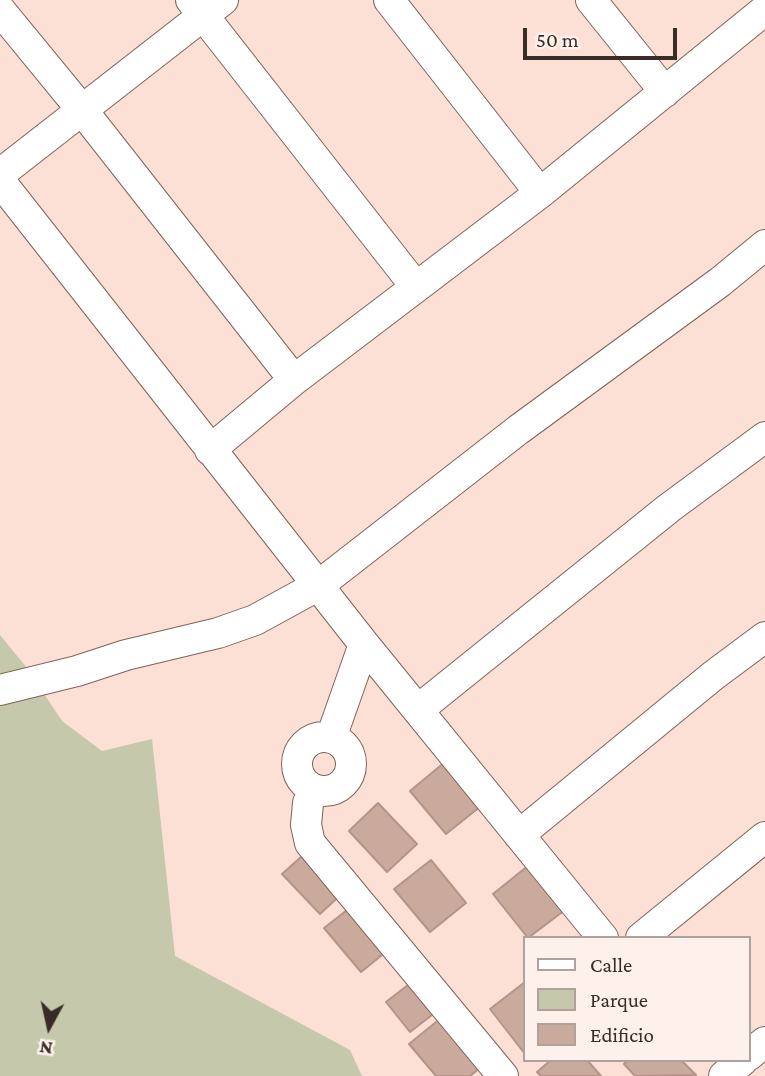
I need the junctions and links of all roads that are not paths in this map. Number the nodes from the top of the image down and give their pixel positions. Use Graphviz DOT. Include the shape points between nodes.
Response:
graph roads {
  1 [pos="389,0"];
  2 [pos="591,0"];
  3 [pos="206,5"];
  4 [pos="0,10"];
  5 [pos="765,10"];
  6 [pos="665,92"];
  7 [pos="82,110"];
  8 [pos="0,174"];
  9 [pos="0,181"];
  10 [pos="540,193"];
  11 [pos="765,245"];
  12 [pos="416,287"];
  13 [pos="294,380"];
  14 [pos="765,437"];
  15 [pos="210,450"];
  16 [pos="319,584"];
  17 [pos="765,636"];
  18 [pos="365,644"];
  19 [pos="0,690"];
  20 [pos="419,709"];
  21 [pos="519,835"];
  22 [pos="765,837"];
  23 [pos="601,936"];
  24 [pos="643,936"];
  25 [pos="765,1042"];
  26 [pos="751,1053"];
  27 [pos="704,1062"];
  28 [pos="741,1062"];
  29 [pos="503,1076"];
  30 [pos="715,1076"];
  31 [pos="724,1076"];
  1 -- 10 [label="street"];
  2 -- 6 [label="street"];
  3 -- 7 [label="street"];
  3 -- 12 [label="street"];
  4 -- 7 [label="street"];
  5 -- 6 [label="street"];
  6 -- 10 [label="street"];
  7 -- 8 [label="street"];
  7 -- 13 [label="street"];
  9 -- 15 [label="street"];
  10 -- 12 [label="street"];
  11 -- 16 [label="street"];
  12 -- 13 [label="street"];
  13 -- 15 [label="street"];
  14 -- 20 [label="street" via="669,508"];
  15 -- 16 [label="street"];
  16 -- 18 [label="street"];
  16 -- 19 [label="street" via="255,620 218,633"];
  17 -- 21 [label="street"];
  18 -- 20 [label="street"];
  18 -- 29 [label="street" via="331,738 314,740 300,751 301,777 314,789 306,825 310,843"];
  20 -- 21 [label="street"];
  21 -- 23 [label="street"];
  22 -- 24 [label="street"];
  25 -- 26 [label="street"];
  27 -- 30 [label="street"];
  28 -- 31 [label="street"];
}
